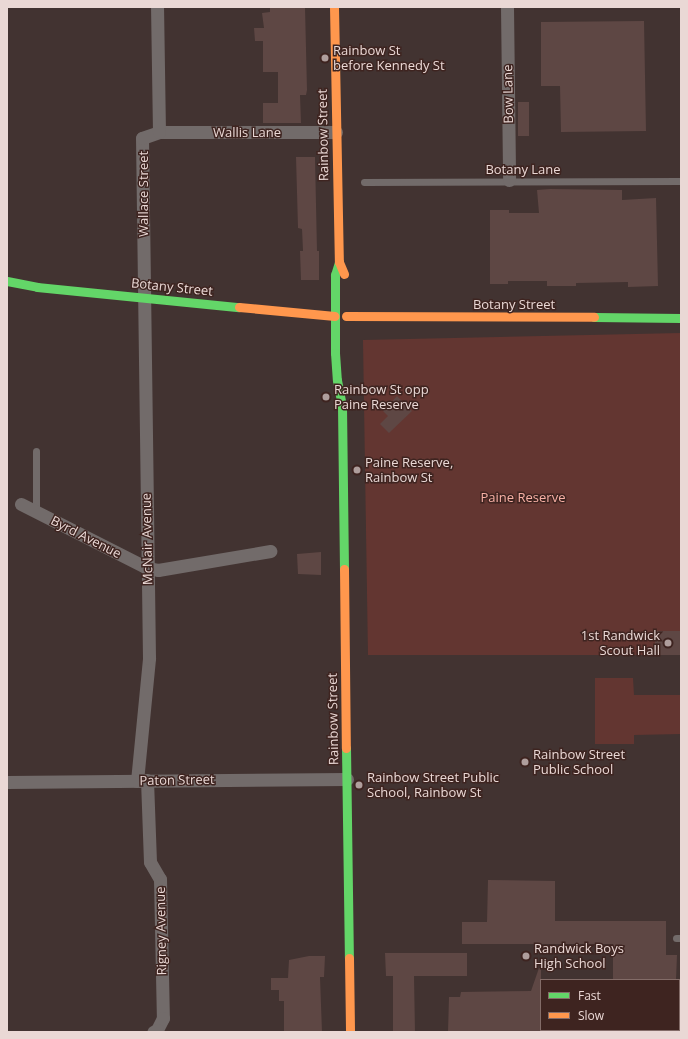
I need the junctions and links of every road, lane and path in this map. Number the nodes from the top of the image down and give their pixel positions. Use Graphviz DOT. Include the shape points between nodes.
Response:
graph roads {
  1 [pos="157,7"];
  2 [pos="334,7"];
  3 [pos="507,7"];
  4 [pos="159,132"];
  5 [pos="336,132"];
  6 [pos="509,180"];
  7 [pos="681,181"];
  8 [pos="364,182"];
  9 [pos="339,262"];
  10 [pos="7,281"];
  11 [pos="345,285"];
  12 [pos="143,297"];
  13 [pos="335,316"];
  14 [pos="346,316"];
  15 [pos="681,318"];
  16 [pos="347,379"];
  17 [pos="342,406"];
  18 [pos="36,451"];
  19 [pos="21,504"];
  20 [pos="36,511"];
  21 [pos="270,551"];
  22 [pos="147,568"];
  23 [pos="347,779"];
  24 [pos="142,780"];
  25 [pos="7,782"];
  26 [pos="152,1032"];
  27 [pos="350,1032"];
  1 -- 4 [label="street"];
  2 -- 5 [label="main road, Rainbow Street"];
  3 -- 6 [label="street, Bow Lane"];
  4 -- 5 [label="street, Wallis Lane"];
  4 -- 12 [label="street, Wallace Street" via="142,138"];
  5 -- 9 [label="main road, Rainbow Street"];
  6 -- 7 [label="lane, Botany Lane"];
  6 -- 8 [label="lane, Botany Lane"];
  9 -- 11 [label="main road, Rainbow Street" via="345,277"];
  9 -- 13 [label="main road, Rainbow Street" via="335,275"];
  10 -- 12 [label="main road, Botany Street" via="37,287"];
  12 -- 13 [label="main road, Botany Street"];
  12 -- 22 [label="street, McNair Avenue"];
  13 -- 17 [label="main road, Rainbow Street" via="337,380"];
  14 -- 15 [label="main road, Botany Street"];
  16 -- 17 [label="main road, Rainbow Street"];
  17 -- 23 [label="main road, Rainbow Street"];
  18 -- 20 [label="lane"];
  19 -- 20 [label="street, Byrd Avenue"];
  20 -- 22 [label="street, Byrd Avenue"];
  21 -- 22 [label="street, Byrd Avenue" via="158,570"];
  22 -- 24 [label="street, McNair Avenue" via="149,658"];
  23 -- 24 [label="street, Paton Street"];
  23 -- 27 [label="main road, Rainbow Street"];
  24 -- 25 [label="street, Paton Street"];
  24 -- 26 [label="street, Rigney Avenue" via="150,862 160,879 163,1018 157,1030"];
}
